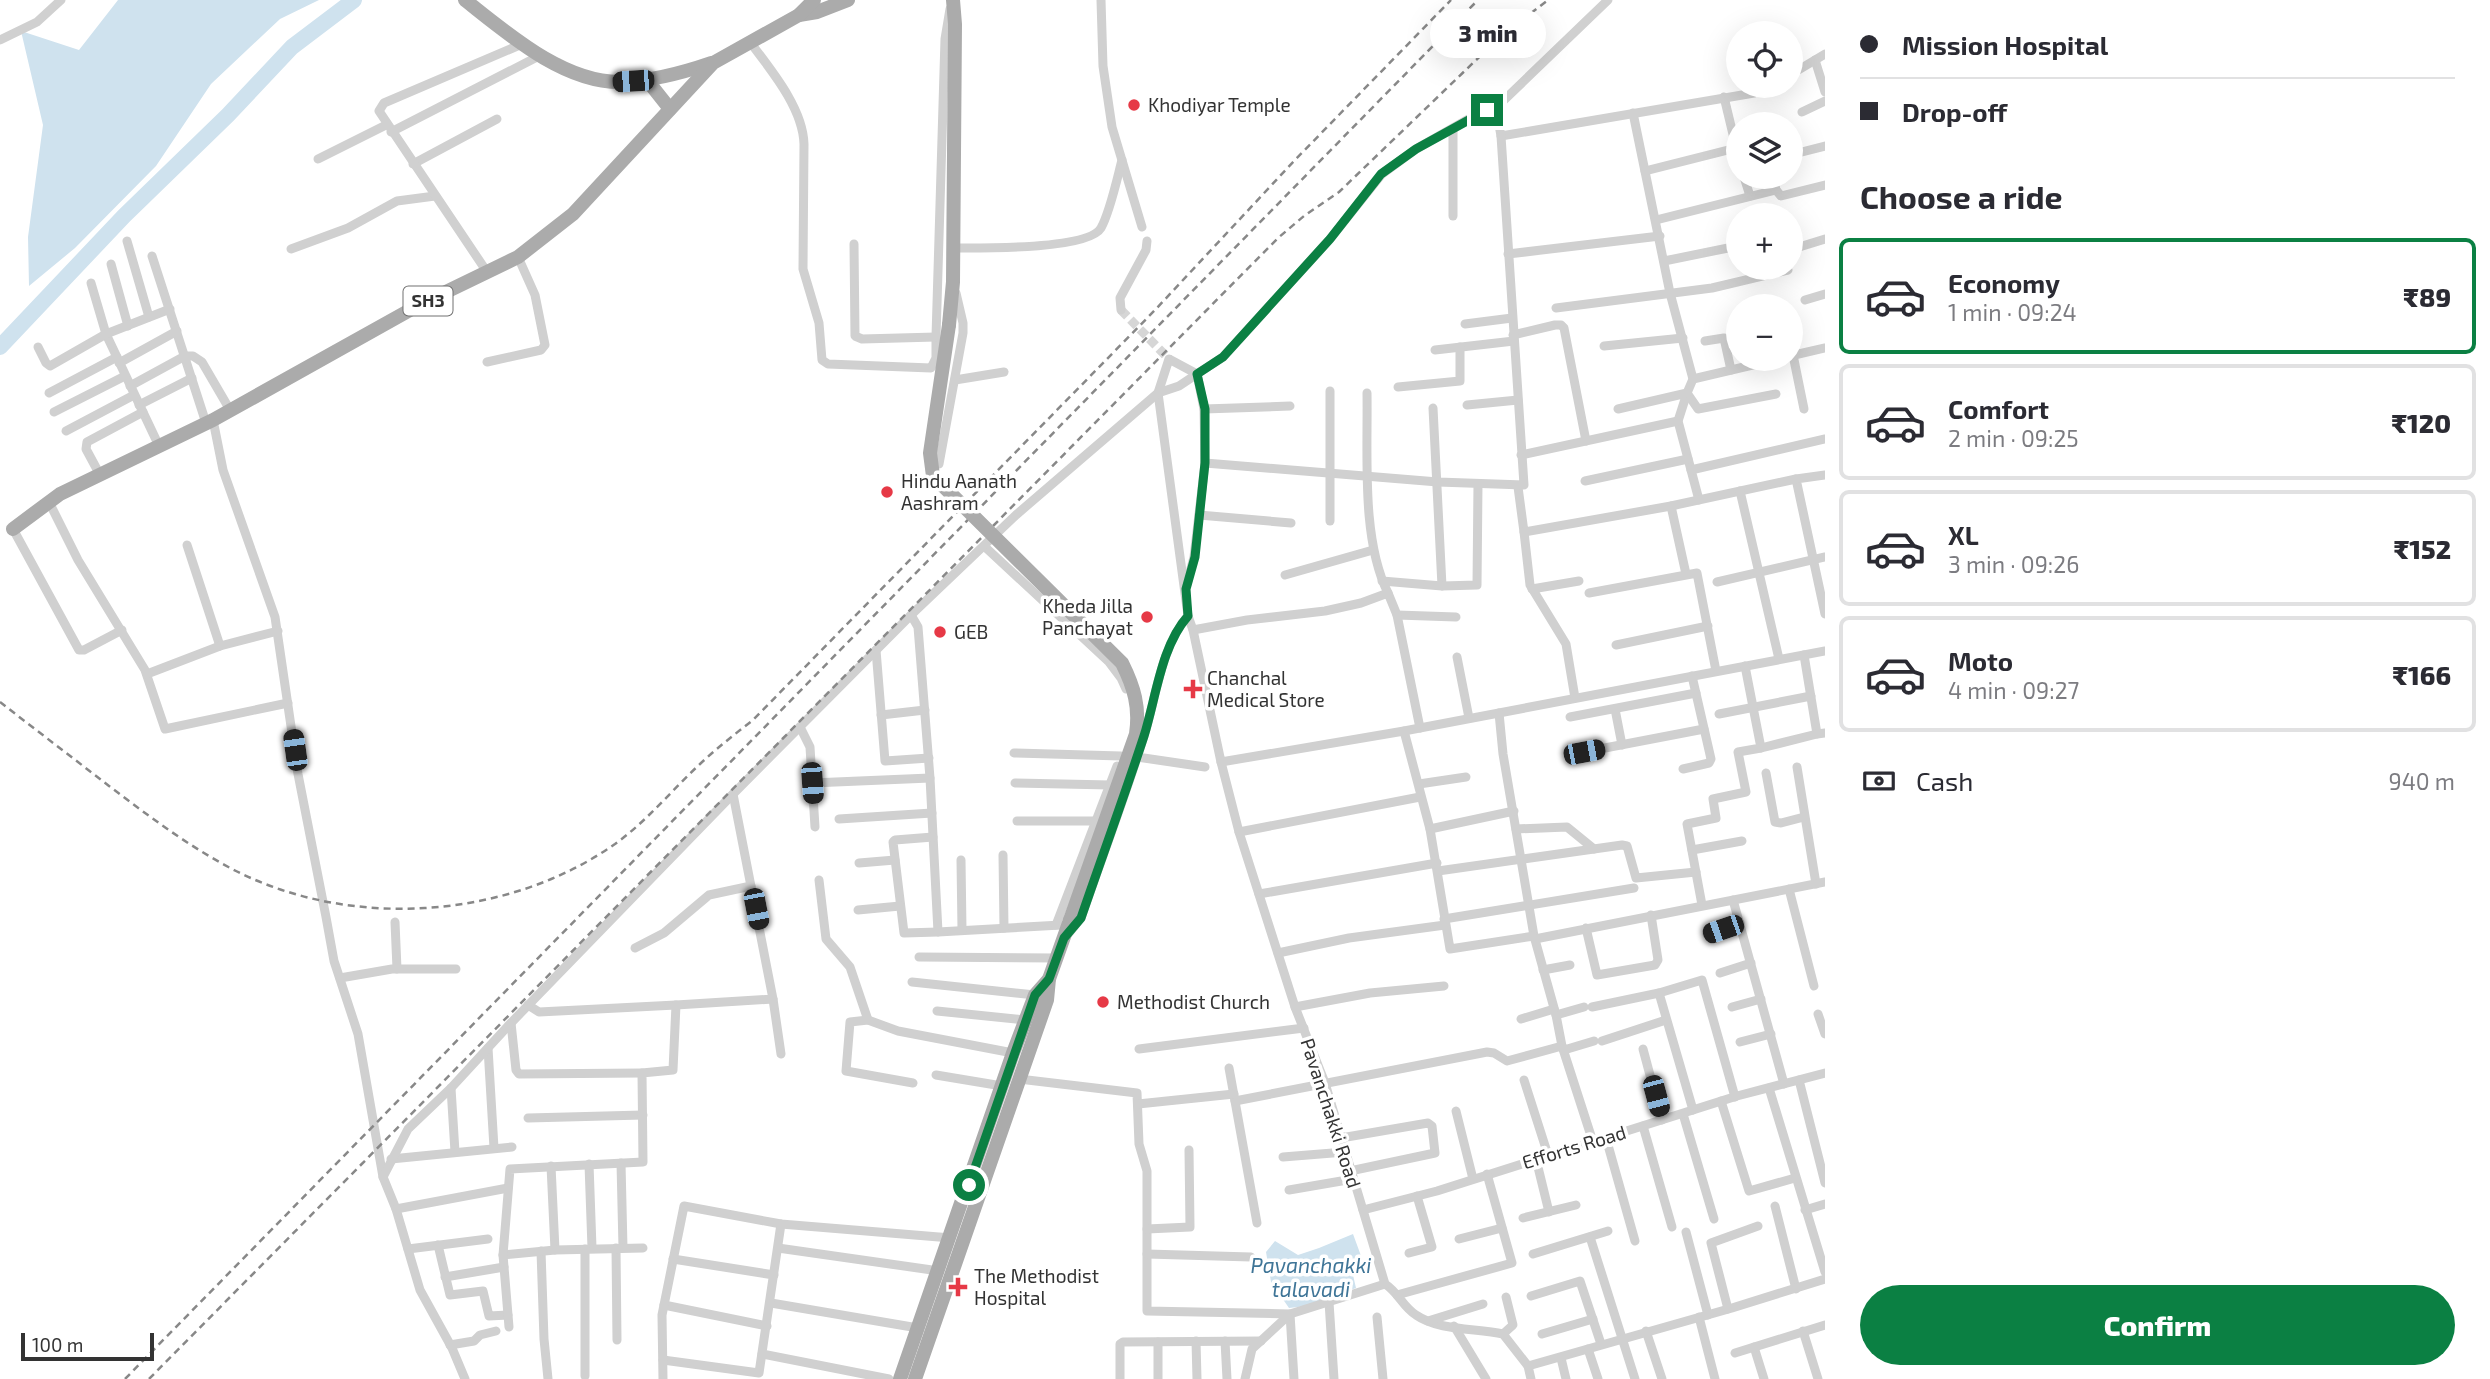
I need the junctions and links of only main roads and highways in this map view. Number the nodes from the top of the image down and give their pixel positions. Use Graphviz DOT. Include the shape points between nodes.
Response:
graph roads {
  1 [pos="465,0"];
  2 [pos="814,0"];
  3 [pos="849,0"];
  4 [pos="953,1"];
  5 [pos="799,15"];
  6 [pos="713,62"];
  7 [pos="647,80"];
  8 [pos="670,109"];
  9 [pos="13,529"];
  10 [pos="1049,979"];
  11 [pos="900,1379"];
  12 [pos="915,1379"];
  1 -- 7 [label="main road" via="522,44 591,78"];
  2 -- 5 [label="main road, SH3"];
  3 -- 5 [label="main road, SH3"];
  4 -- 10 [label="main road, bridge" via="953,282 930,453 933,476 1122,663 1138,704 1136,734"];
  5 -- 6 [label="main road, SH3"];
  6 -- 7 [label="main road"];
  6 -- 8 [label="main road, SH3"];
  7 -- 8 [label="main road"];
  8 -- 9 [label="main road, SH3" via="573,215 518,257 419,305 209,422 60,494"];
  10 -- 11 [label="main road" via="1035,995 1013,1053"];
  10 -- 12 [label="main road" via="1047,1000"];
}
